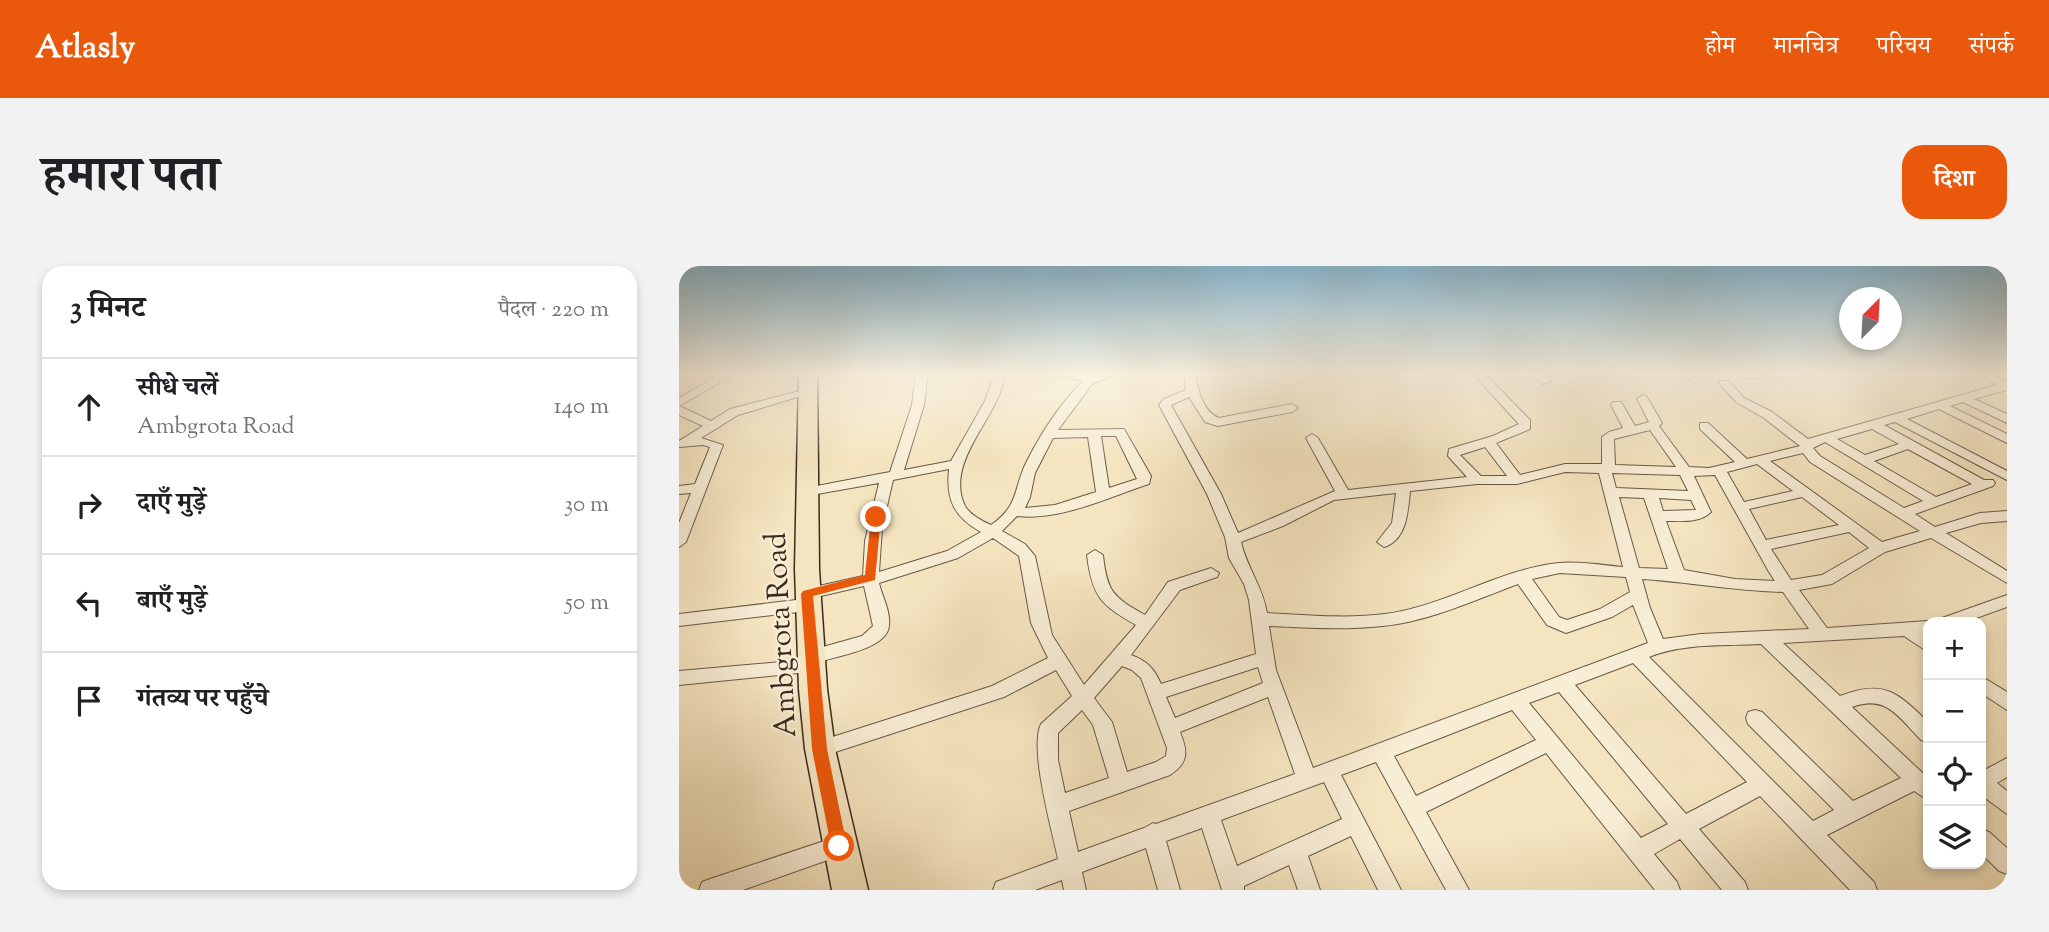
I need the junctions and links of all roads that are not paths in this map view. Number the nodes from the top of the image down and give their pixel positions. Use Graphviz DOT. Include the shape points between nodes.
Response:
graph roads {
  1 [pos="759,402"];
  2 [pos="808,402"];
  3 [pos="918,402"];
  4 [pos="990,402"];
  5 [pos="1072,402"];
  6 [pos="1167,402"];
  7 [pos="1198,402"];
  8 [pos="1505,402"];
  9 [pos="1645,402"];
  10 [pos="1744,402"];
  11 [pos="1954,402"];
  12 [pos="1972,402"];
  13 [pos="1617,405"];
  14 [pos="1941,406"];
  15 [pos="1293,408"];
  16 [pos="679,410"];
  17 [pos="1898,419"];
  18 [pos="2007,419"];
  19 [pos="1875,425"];
  20 [pos="713,426"];
  21 [pos="1653,426"];
  22 [pos="1704,426"];
  23 [pos="1631,430"];
  24 [pos="1094,432"];
  25 [pos="1050,434"];
  26 [pos="1312,438"];
  27 [pos="1826,438"];
  28 [pos="2007,439"];
  29 [pos="1488,442"];
  30 [pos="680,444"];
  31 [pos="1910,444"];
  32 [pos="1806,446"];
  33 [pos="1760,460"];
  34 [pos="1864,460"];
  35 [pos="956,464"];
  36 [pos="1745,464"];
  37 [pos="1607,468"];
  38 [pos="1719,470"];
  39 [pos="1685,471"];
  40 [pos="891,476"];
  41 [pos="2007,476"];
  42 [pos="1477,480"];
  43 [pos="1517,480"];
  44 [pos="1983,485"];
  45 [pos="702,487"];
  46 [pos="1404,488"];
  47 [pos="679,490"];
  48 [pos="806,492"];
  49 [pos="1611,492"];
  50 [pos="1805,492"];
  51 [pos="1103,493"];
  52 [pos="1343,494"];
  53 [pos="1650,494"];
  54 [pos="1696,496"];
  55 [pos="1934,502"];
  56 [pos="1740,507"];
  57 [pos="1014,511"];
  58 [pos="1904,513"];
  59 [pos="1657,516"];
  60 [pos="2007,516"];
  61 [pos="1851,527"];
  62 [pos="992,532"];
  63 [pos="1936,532"];
  64 [pos="1233,540"];
  65 [pos="679,542"];
  66 [pos="1384,542"];
  67 [pos="1762,546"];
  68 [pos="1879,548"];
  69 [pos="1095,555"];
  70 [pos="1211,573"];
  71 [pos="1633,574"];
  72 [pos="1521,576"];
  73 [pos="1678,576"];
  74 [pos="871,577"];
  75 [pos="2007,578"];
  76 [pos="1786,587"];
  77 [pos="1638,594"];
  78 [pos="807,599"];
  79 [pos="2007,601"];
  80 [pos="1962,617"];
  81 [pos="1260,619"];
  82 [pos="679,620"];
  83 [pos="1147,624"];
  84 [pos="1919,629"];
  85 [pos="1822,635"];
  86 [pos="1765,637"];
  87 [pos="1658,646"];
  88 [pos="1635,654"];
  89 [pos="1119,658"];
  90 [pos="1266,658"];
  91 [pos="812,661"];
  92 [pos="1058,661"];
  93 [pos="679,678"];
  94 [pos="1562,683"];
  95 [pos="1273,687"];
  96 [pos="1986,687"];
  97 [pos="1155,693"];
  98 [pos="1083,698"];
  99 [pos="1516,701"];
  100 [pos="2007,702"];
  101 [pos="1837,705"];
  102 [pos="1755,718"];
  103 [pos="1169,728"];
  104 [pos="1923,730"];
  105 [pos="1550,743"];
  106 [pos="820,749"];
  107 [pos="1381,751"];
  108 [pos="2007,767"];
  109 [pos="1328,770"];
  110 [pos="1307,778"];
  111 [pos="1986,779"];
  112 [pos="1121,784"];
  113 [pos="1762,784"];
  114 [pos="1923,785"];
  115 [pos="1986,786"];
  116 [pos="2007,804"];
  117 [pos="1056,806"];
  118 [pos="1412,808"];
  119 [pos="1850,812"];
  120 [pos="1208,814"];
  121 [pos="1356,823"];
  122 [pos="1683,826"];
  123 [pos="1810,833"];
  124 [pos="1153,834"];
  125 [pos="1986,844"];
  126 [pos="839,846"];
  127 [pos="1638,850"];
  128 [pos="1295,851"];
  129 [pos="2007,863"];
  130 [pos="1069,864"];
  131 [pos="745,884"];
  132 [pos="1232,885"];
  133 [pos="710,890"];
  134 [pos="850,890"];
  135 [pos="1004,890"];
  136 [pos="1075,890"];
  137 [pos="1169,890"];
  138 [pos="1309,890"];
  139 [pos="1389,890"];
  140 [pos="1458,890"];
  141 [pos="1669,890"];
  142 [pos="1737,890"];
  143 [pos="1865,890"];
  1 -- 20 [label="street"];
  2 -- 48 [label="main road, Ambgrota Road"];
  3 -- 40 [label="street"];
  4 -- 35 [label="street"];
  5 -- 25 [label="street"];
  6 -- 64 [label="street"];
  7 -- 15 [label="street" via="1209,419 1218,422"];
  8 -- 29 [label="street" via="1526,424"];
  9 -- 21 [label="street" via="1655,420"];
  10 -- 32 [label="street"];
  11 -- 14 [label="street"];
  12 -- 18 [label="street"];
  13 -- 23 [label="street"];
  14 -- 17 [label="street"];
  14 -- 28 [label="street"];
  16 -- 20 [label="street"];
  17 -- 19 [label="street"];
  17 -- 41 [label="street"];
  19 -- 27 [label="street"];
  19 -- 31 [label="street"];
  20 -- 30 [label="street"];
  21 -- 23 [label="street"];
  21 -- 39 [label="street"];
  22 -- 36 [label="street"];
  23 -- 37 [label="street" via="1608,437"];
  24 -- 25 [label="street"];
  24 -- 51 [label="street"];
  24 -- 51 [label="street" via="1123,433 1144,476 1137,485"];
  25 -- 57 [label="street"];
  26 -- 52 [label="street"];
  27 -- 32 [label="street"];
  27 -- 34 [label="street"];
  29 -- 42 [label="street" via="1453,454"];
  29 -- 43 [label="street"];
  30 -- 45 [label="street" via="704,441 717,445"];
  31 -- 34 [label="street"];
  31 -- 44 [label="street"];
  32 -- 33 [label="street"];
  32 -- 58 [label="street" via="1815,459"];
  33 -- 36 [label="street"];
  33 -- 50 [label="street"];
  34 -- 55 [label="street"];
  35 -- 40 [label="street"];
  35 -- 62 [label="street" via="956,505"];
  36 -- 38 [label="street"];
  37 -- 39 [label="street"];
  37 -- 43 [label="street" via="1565,468"];
  37 -- 49 [label="street"];
  38 -- 39 [label="street"];
  38 -- 56 [label="street"];
  39 -- 54 [label="street"];
  40 -- 48 [label="street"];
  40 -- 74 [label="street" via="873,538"];
  41 -- 44 [label="street"];
  42 -- 43 [label="street"];
  42 -- 46 [label="street"];
  44 -- 55 [label="street"];
  45 -- 47 [label="street"];
  45 -- 65 [label="street"];
  46 -- 52 [label="street"];
  46 -- 66 [label="street" via="1399,524"];
  48 -- 78 [label="main road, Ambgrota Road"];
  49 -- 53 [label="street"];
  49 -- 71 [label="street"];
  50 -- 56 [label="street"];
  50 -- 61 [label="street"];
  51 -- 57 [label="street" via="1045,512"];
  52 -- 64 [label="street" via="1322,498 1293,516"];
  53 -- 54 [label="street"];
  53 -- 59 [label="street"];
  54 -- 59 [label="street" via="1702,514"];
  55 -- 58 [label="street"];
  56 -- 67 [label="street"];
  57 -- 62 [label="street"];
  58 -- 63 [label="street"];
  59 -- 73 [label="street"];
  60 -- 63 [label="street" via="1980,518"];
  61 -- 67 [label="street"];
  61 -- 68 [label="street"];
  62 -- 74 [label="street" via="950,557"];
  62 -- 92 [label="street" via="1025,552 1039,623"];
  63 -- 68 [label="street"];
  63 -- 75 [label="street"];
  64 -- 81 [label="street"];
  67 -- 76 [label="street"];
  68 -- 76 [label="street" via="1826,580"];
  69 -- 83 [label="street" via="1097,584 1104,596"];
  70 -- 83 [label="street" via="1174,586"];
  71 -- 72 [label="street" via="1560,568"];
  71 -- 73 [label="street"];
  71 -- 77 [label="street"];
  72 -- 77 [label="street" via="1553,621 1566,627 1607,613"];
  72 -- 81 [label="street" via="1469,598 1386,620"];
  73 -- 76 [label="street"];
  74 -- 78 [label="street"];
  74 -- 91 [label="street" via="881,616 879,632 868,641"];
  76 -- 85 [label="street"];
  77 -- 87 [label="street"];
  78 -- 82 [label="street"];
  78 -- 91 [label="main road, Ambgrota Road"];
  79 -- 80 [label="street"];
  81 -- 90 [label="street"];
  83 -- 89 [label="street"];
  84 -- 85 [label="street"];
  85 -- 86 [label="street"];
  86 -- 87 [label="street"];
  86 -- 101 [label="street"];
  87 -- 88 [label="street"];
  88 -- 94 [label="street"];
  88 -- 113 [label="street"];
  89 -- 97 [label="street" via="1143,668"];
  89 -- 98 [label="street"];
  90 -- 95 [label="street"];
  90 -- 97 [label="street"];
  91 -- 93 [label="street"];
  91 -- 106 [label="main road, Ambgrota Road"];
  92 -- 98 [label="street"];
  92 -- 106 [label="street" via="998,691"];
  94 -- 99 [label="street"];
  94 -- 122 [label="street"];
  95 -- 103 [label="street"];
  95 -- 110 [label="street"];
  96 -- 100 [label="street"];
  97 -- 103 [label="street"];
  98 -- 112 [label="street" via="1102,722"];
  98 -- 117 [label="street" via="1048,730"];
  99 -- 105 [label="street"];
  99 -- 107 [label="street"];
  101 -- 104 [label="street" via="1870,693 1883,695"];
  101 -- 114 [label="street"];
  102 -- 119 [label="street"];
  103 -- 112 [label="street" via="1177,748 1176,760"];
  105 -- 118 [label="street"];
  105 -- 127 [label="street"];
  106 -- 126 [label="main road, Ambgrota Road"];
  107 -- 109 [label="street"];
  107 -- 118 [label="street"];
  108 -- 111 [label="street"];
  109 -- 110 [label="street"];
  109 -- 121 [label="street"];
  110 -- 120 [label="street"];
  112 -- 117 [label="street"];
  113 -- 122 [label="street"];
  113 -- 123 [label="street"];
  114 -- 119 [label="street"];
  115 -- 116 [label="street"];
  117 -- 130 [label="street"];
  118 -- 140 [label="street"];
  119 -- 123 [label="street"];
  120 -- 124 [label="street"];
  120 -- 132 [label="street"];
  121 -- 128 [label="street"];
  121 -- 139 [label="street"];
  122 -- 127 [label="street"];
  122 -- 142 [label="street"];
  123 -- 143 [label="street"];
  124 -- 130 [label="street"];
  124 -- 137 [label="street"];
  125 -- 129 [label="street"];
  126 -- 131 [label="street"];
  126 -- 134 [label="main road, Ambgrota Road"];
  127 -- 141 [label="street"];
  128 -- 132 [label="street"];
  128 -- 138 [label="street"];
  130 -- 135 [label="street"];
  130 -- 136 [label="street"];
  131 -- 133 [label="street"];
}
